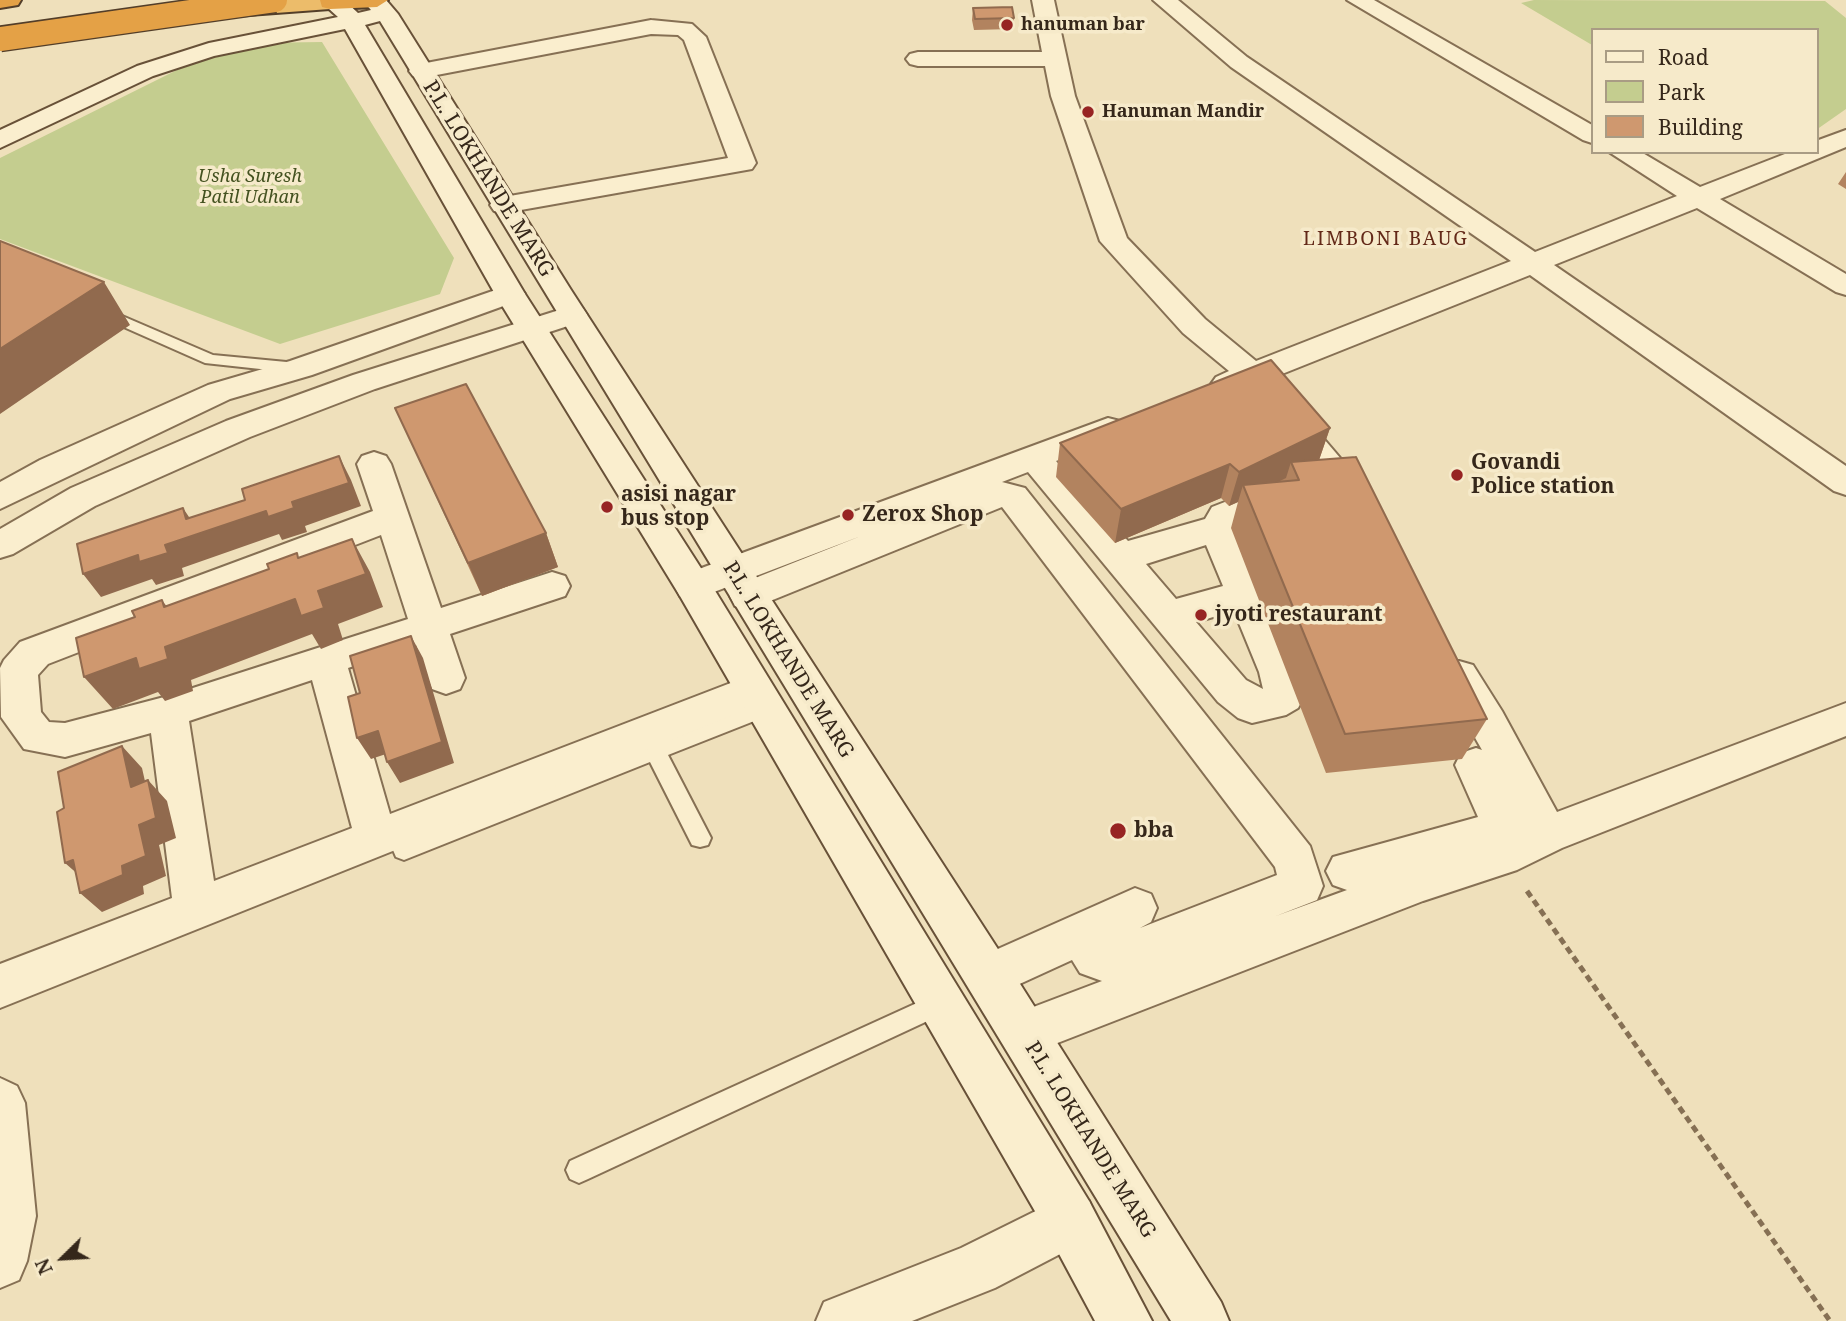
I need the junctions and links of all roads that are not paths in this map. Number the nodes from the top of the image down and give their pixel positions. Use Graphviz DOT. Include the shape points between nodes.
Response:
graph roads {
  1 [pos="10,0"];
  2 [pos="275,0"];
  3 [pos="1022,0"];
  4 [pos="1043,0"];
  5 [pos="1164,0"];
  6 [pos="1358,0"];
  7 [pos="0,1"];
  8 [pos="361,6"];
  9 [pos="0,27"];
  10 [pos="0,38"];
  11 [pos="918,59"];
  12 [pos="1048,59"];
  13 [pos="421,71"];
  14 [pos="443,107"];
  15 [pos="407,116"];
  16 [pos="0,121"];
  17 [pos="1590,134"];
  18 [pos="1846,138"];
  19 [pos="0,139"];
  20 [pos="1818,151"];
  21 [pos="1625,154"];
  22 [pos="1810,154"];
  23 [pos="1700,197"];
  24 [pos="504,205"];
  25 [pos="1533,265"];
  26 [pos="1846,286"];
  27 [pos="510,293"];
  28 [pos="86,305"];
  29 [pos="572,315"];
  30 [pos="531,327"];
  31 [pos="301,368"];
  32 [pos="1252,374"];
  33 [pos="363,382"];
  34 [pos="1201,394"];
  35 [pos="1137,418"];
  36 [pos="1034,457"];
  37 [pos="373,464"];
  38 [pos="1335,474"];
  39 [pos="1846,483"];
  40 [pos="0,496"];
  41 [pos="393,517"];
  42 [pos="1217,528"];
  43 [pos="1372,534"];
  44 [pos="0,545"];
  45 [pos="1113,549"];
  46 [pos="724,584"];
  47 [pos="552,586"];
  48 [pos="1246,594"];
  49 [pos="1168,615"];
  50 [pos="429,626"];
  51 [pos="1445,652"];
  52 [pos="326,660"];
  53 [pos="446,678"];
  54 [pos="759,699"];
  55 [pos="168,712"];
  56 [pos="1846,719"];
  57 [pos="11,721"];
  58 [pos="655,751"];
  59 [pos="1476,765"];
  60 [pos="1547,835"];
  61 [pos="700,838"];
  62 [pos="390,844"];
  63 [pos="1411,870"];
  64 [pos="1348,871"];
  65 [pos="1135,908"];
  66 [pos="196,909"];
  67 [pos="1081,933"];
  68 [pos="989,976"];
  69 [pos="0,986"];
  70 [pos="941,1003"];
  71 [pos="1024,1033"];
  72 [pos="0,1103"];
  73 [pos="579,1171"];
  74 [pos="1070,1220"];
  75 [pos="0,1261"];
  76 [pos="843,1321"];
  77 [pos="1125,1321"];
  78 [pos="1202,1321"];
  1 -- 7 [label="highway"];
  2 -- 10 [label="highway, bridge"];
  3 -- 12 [label="street"];
  4 -- 12 [label="street"];
  5 -- 25 [label="street" via="1239,62"];
  6 -- 17 [label="street"];
  8 -- 9 [label="highway"];
  8 -- 13 [label="street, P.L. LOKHANDE MARG"];
  8 -- 15 [label="street, P.L. LOKHANDE MARG"];
  8 -- 16 [label="street" via="180,48"];
  8 -- 19 [label="street" via="145,71"];
  11 -- 12 [label="street"];
  12 -- 32 [label="street" via="1114,241 1194,326"];
  13 -- 14 [label="street, P.L. LOKHANDE MARG"];
  13 -- 24 [label="street" via="651,27 684,29 694,37 743,163"];
  14 -- 15 [label="street"];
  14 -- 24 [label="street, P.L. LOKHANDE MARG"];
  15 -- 27 [label="street, P.L. LOKHANDE MARG"];
  18 -- 20 [label="street"];
  21 -- 23 [label="street"];
  22 -- 23 [label="street"];
  23 -- 25 [label="street"];
  23 -- 26 [label="street"];
  24 -- 29 [label="street, P.L. LOKHANDE MARG"];
  25 -- 32 [label="street"];
  25 -- 39 [label="street"];
  27 -- 30 [label="street, P.L. LOKHANDE MARG"];
  27 -- 31 [label="street"];
  28 -- 31 [label="lane" via="210,360"];
  29 -- 30 [label="street"];
  29 -- 46 [label="street, P.L. LOKHANDE MARG"];
  30 -- 33 [label="street"];
  30 -- 46 [label="street, P.L. LOKHANDE MARG"];
  31 -- 33 [label="street"];
  31 -- 40 [label="street" via="219,392"];
  32 -- 34 [label="street"];
  32 -- 38 [label="street"];
  33 -- 44 [label="street" via="238,429 83,497"];
  35 -- 36 [label="street"];
  36 -- 45 [label="street"];
  36 -- 46 [label="street"];
  37 -- 41 [label="street"];
  38 -- 42 [label="street" via="1224,516"];
  38 -- 43 [label="street"];
  41 -- 50 [label="street"];
  41 -- 57 [label="street" via="34,653 18,671"];
  42 -- 45 [label="street" via="1139,553"];
  42 -- 48 [label="street"];
  45 -- 49 [label="street"];
  46 -- 54 [label="street, P.L. LOKHANDE MARG"];
  46 -- 67 [label="street" via="1001,494 1013,497 1295,860 1301,886 1109,961 1097,958"];
  46 -- 68 [label="street, P.L. LOKHANDE MARG"];
  47 -- 50 [label="street"];
  48 -- 49 [label="street"];
  48 -- 49 [label="street" via="1284,697 1272,705 1252,707 1232,691"];
  50 -- 52 [label="street"];
  50 -- 53 [label="street"];
  51 -- 60 [label="street"];
  52 -- 55 [label="street"];
  52 -- 62 [label="street"];
  54 -- 58 [label="lane"];
  54 -- 62 [label="street"];
  54 -- 70 [label="street, P.L. LOKHANDE MARG"];
  55 -- 57 [label="street" via="65,740 38,737"];
  55 -- 66 [label="street"];
  56 -- 60 [label="street"];
  58 -- 61 [label="lane"];
  58 -- 62 [label="lane"];
  59 -- 63 [label="street" via="1503,825"];
  60 -- 63 [label="street" via="1502,856"];
  62 -- 66 [label="street"];
  63 -- 64 [label="street"];
  63 -- 71 [label="street"];
  65 -- 67 [label="street"];
  66 -- 69 [label="street"];
  67 -- 68 [label="street"];
  68 -- 71 [label="street, P.L. LOKHANDE MARG"];
  70 -- 73 [label="lane"];
  70 -- 74 [label="street, P.L. LOKHANDE MARG"];
  71 -- 78 [label="street, P.L. LOKHANDE MARG"];
  72 -- 75 [label="street" via="10,1216"];
  74 -- 76 [label="street" via="976,1269"];
  74 -- 77 [label="street, P.L. LOKHANDE MARG"];
}
